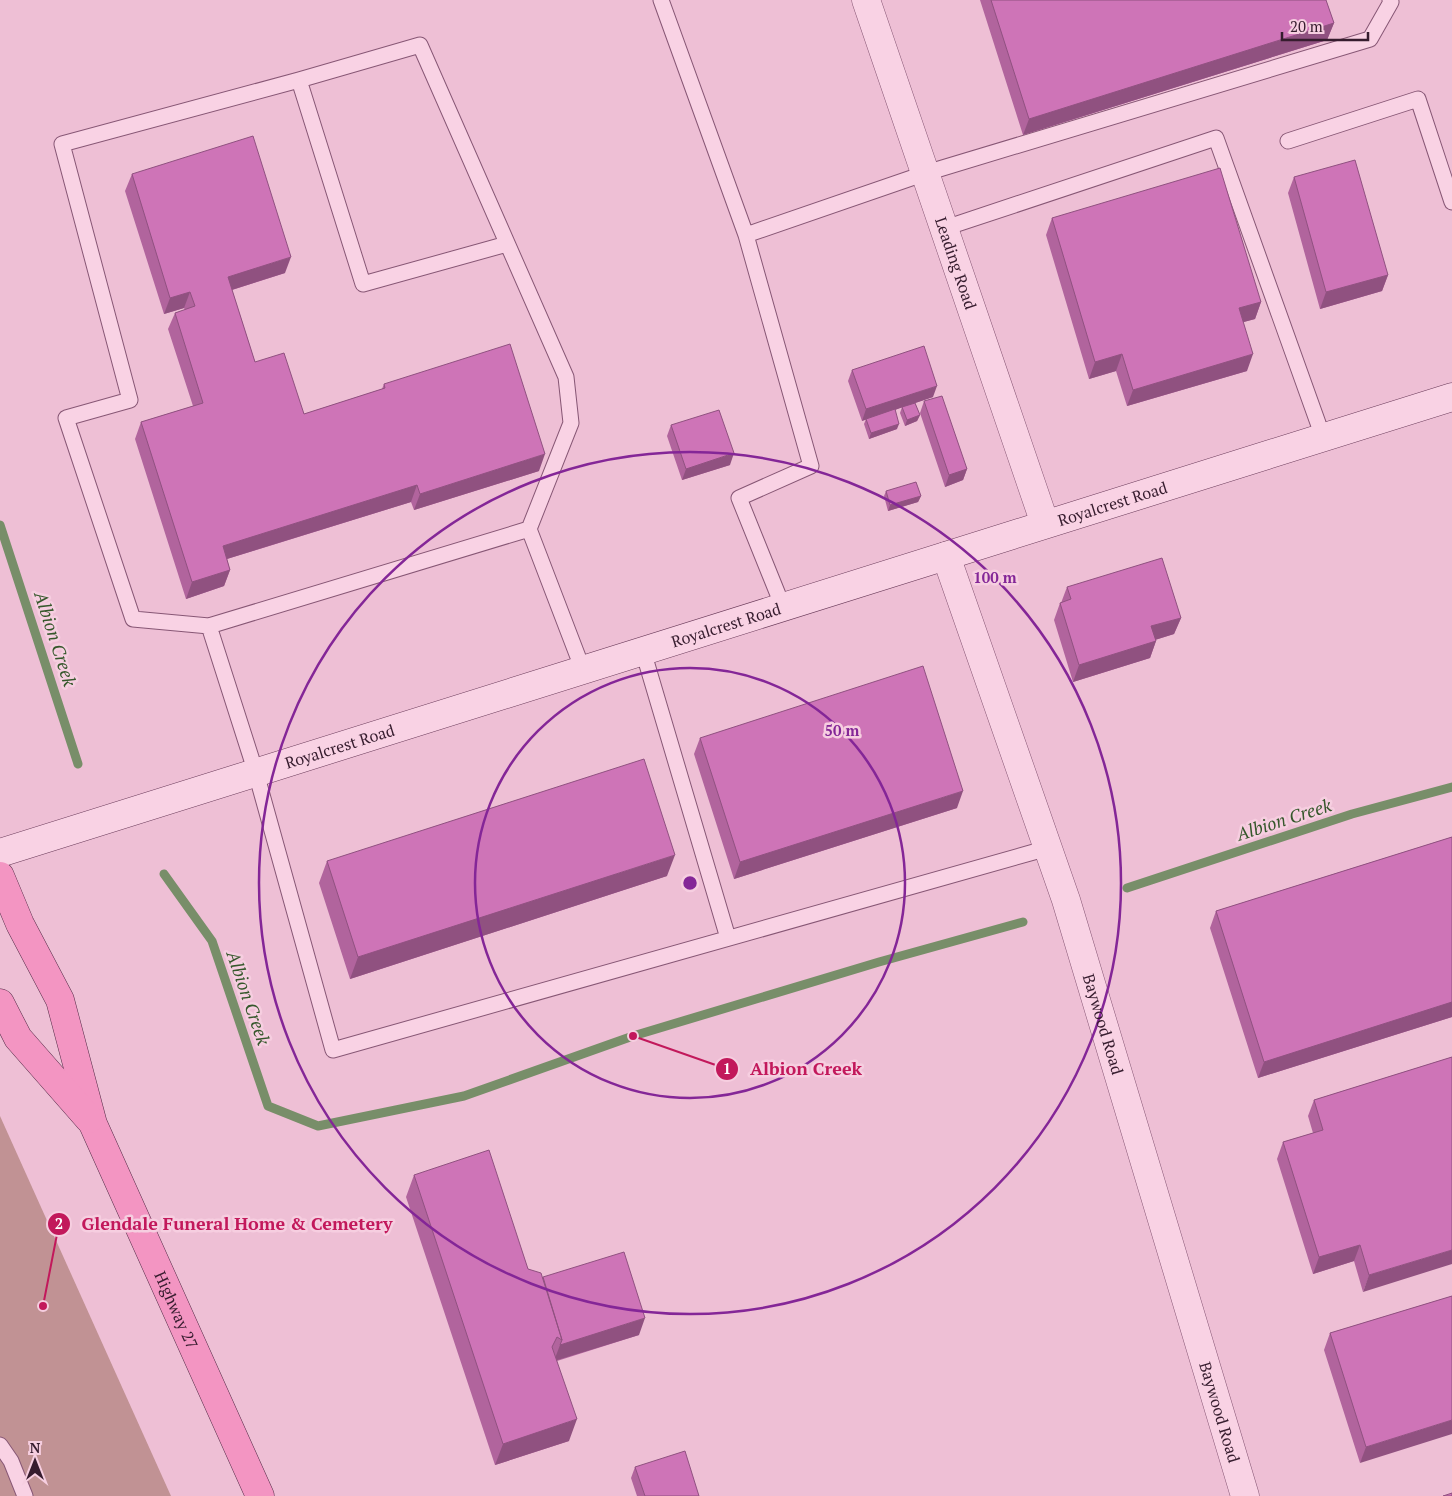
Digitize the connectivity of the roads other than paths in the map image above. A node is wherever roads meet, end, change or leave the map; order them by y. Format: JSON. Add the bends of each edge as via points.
{"nodes":[{"id":1,"x":661,"y":0,"type":"edge"},
{"id":2,"x":866,"y":0,"type":"edge"},
{"id":3,"x":1390,"y":0,"type":"edge"},
{"id":4,"x":299,"y":80,"type":"junction"},
{"id":5,"x":1288,"y":141,"type":"dead end"},
{"id":6,"x":926,"y":173,"type":"junction"},
{"id":7,"x":1452,"y":202,"type":"edge"},
{"id":8,"x":945,"y":228,"type":"junction"},
{"id":9,"x":746,"y":236,"type":"junction"},
{"id":10,"x":507,"y":244,"type":"junction"},
{"id":11,"x":1452,"y":397,"type":"edge"},
{"id":12,"x":1323,"y":437,"type":"junction"},
{"id":13,"x":1046,"y":524,"type":"junction"},
{"id":14,"x":528,"y":529,"type":"junction"},
{"id":15,"x":946,"y":556,"type":"junction"},
{"id":16,"x":783,"y":607,"type":"junction"},
{"id":17,"x":209,"y":626,"type":"junction"},
{"id":18,"x":643,"y":651,"type":"junction"},
{"id":19,"x":583,"y":670,"type":"junction"},
{"id":20,"x":256,"y":773,"type":"junction"},
{"id":21,"x":1048,"y":848,"type":"junction"},
{"id":22,"x":0,"y":853,"type":"edge"},
{"id":23,"x":0,"y":876,"type":"edge"},
{"id":24,"x":728,"y":938,"type":"junction"},
{"id":25,"x":0,"y":1003,"type":"edge"},
{"id":26,"x":93,"y":1124,"type":"junction"},
{"id":27,"x":0,"y":1444,"type":"edge"},
{"id":28,"x":25,"y":1496,"type":"edge"},
{"id":29,"x":260,"y":1496,"type":"edge"},
{"id":30,"x":1245,"y":1496,"type":"edge"}],
"edges":[{"from":1,"to":9,"type":"lane"},
{"from":2,"to":6,"type":"street","name":"Leading Road"},
{"from":3,"to":6,"type":"lane","via":[[1370,39]]},
{"from":4,"to":10,"type":"lane","via":[[420,46]]},
{"from":4,"to":10,"type":"lane","via":[[363,284]]},
{"from":4,"to":17,"type":"lane","via":[[62,144],[130,400],[66,418],[133,619]]},
{"from":5,"to":7,"type":"lane","via":[[1418,99]]},
{"from":6,"to":8,"type":"street","name":"Leading Road"},
{"from":6,"to":9,"type":"lane"},
{"from":8,"to":12,"type":"lane","via":[[1216,138]]},
{"from":8,"to":13,"type":"street","name":"Leading Road"},
{"from":9,"to":16,"type":"lane","via":[[811,466],[739,498]]},
{"from":10,"to":14,"type":"lane","via":[[566,377],[571,423]]},
{"from":11,"to":12,"type":"street","name":"Royalcrest Road"},
{"from":12,"to":13,"type":"street","name":"Royalcrest Road"},
{"from":13,"to":15,"type":"street","name":"Royalcrest Road"},
{"from":14,"to":17,"type":"lane"},
{"from":14,"to":19,"type":"lane"},
{"from":15,"to":16,"type":"street","name":"Royalcrest Road"},
{"from":15,"to":21,"type":"street","name":"Baywood Road"},
{"from":16,"to":18,"type":"street","name":"Royalcrest Road"},
{"from":17,"to":20,"type":"lane"},
{"from":18,"to":19,"type":"street","name":"Royalcrest Road"},
{"from":18,"to":24,"type":"lane"},
{"from":19,"to":20,"type":"street","name":"Royalcrest Road"},
{"from":20,"to":22,"type":"street","name":"Royalcrest Road"},
{"from":20,"to":24,"type":"lane","via":[[333,1050]]},
{"from":21,"to":24,"type":"lane"},
{"from":21,"to":30,"type":"street","name":"Baywood Road"},
{"from":23,"to":26,"type":"main road","name":"Highway 27","via":[[20,924],[60,1000]]},
{"from":25,"to":26,"type":"main road","name":"Highway 27","via":[[18,1038]]},
{"from":26,"to":29,"type":"main road","name":"Highway 27"},
{"from":27,"to":28,"type":"lane"}]}
